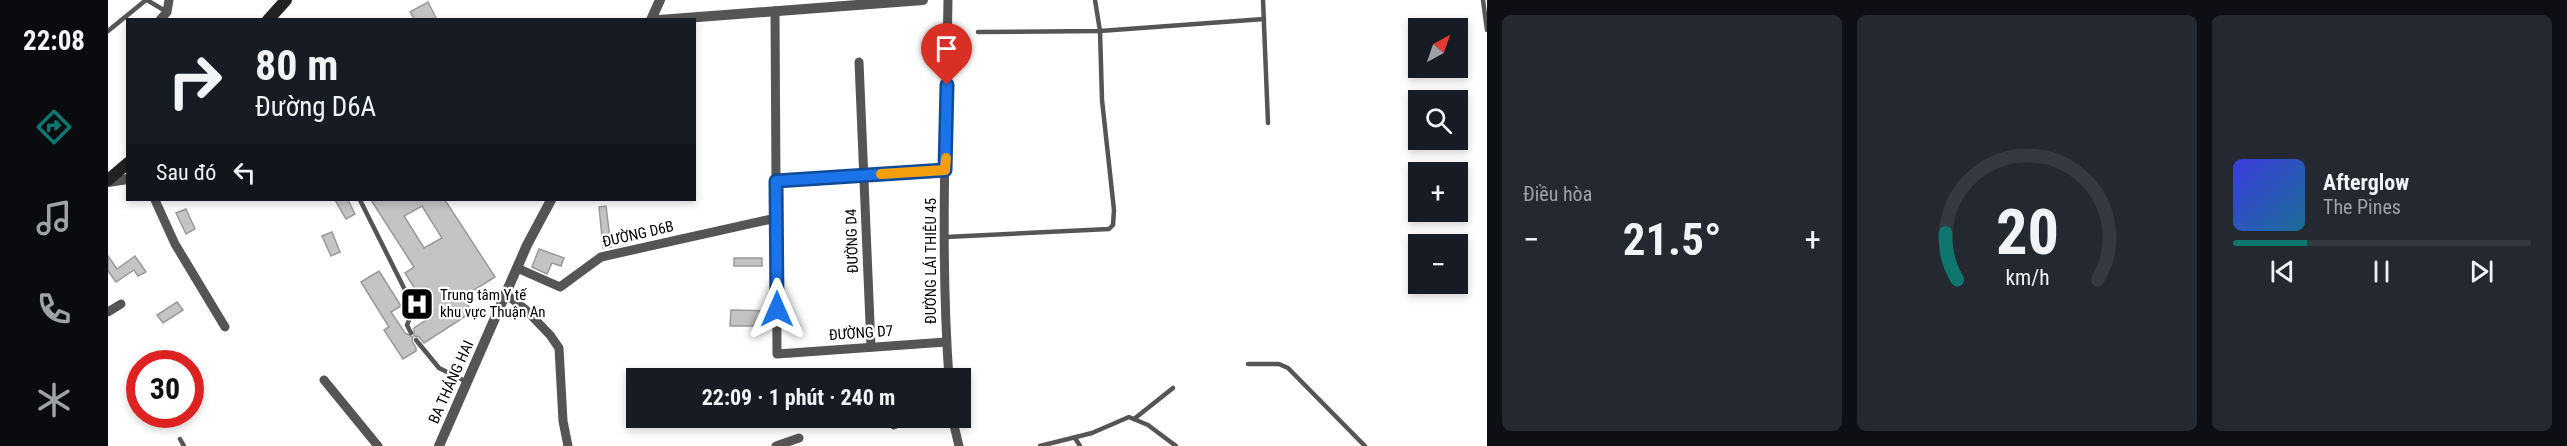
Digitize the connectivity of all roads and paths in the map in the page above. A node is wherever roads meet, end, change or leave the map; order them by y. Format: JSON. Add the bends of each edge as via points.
{"nodes":[{"id":1,"x":146,"y":0,"type":"edge"},
{"id":2,"x":170,"y":0,"type":"edge"},
{"id":3,"x":286,"y":0,"type":"edge"},
{"id":4,"x":660,"y":0,"type":"edge"},
{"id":5,"x":923,"y":0,"type":"edge"},
{"id":6,"x":948,"y":0,"type":"edge"},
{"id":7,"x":1095,"y":0,"type":"edge"},
{"id":8,"x":1263,"y":0,"type":"edge"},
{"id":9,"x":1483,"y":0,"type":"edge"},
{"id":10,"x":781,"y":6,"type":"edge"},
{"id":11,"x":163,"y":16,"type":"edge"},
{"id":12,"x":270,"y":18,"type":"edge"},
{"id":13,"x":652,"y":18,"type":"edge"},
{"id":14,"x":676,"y":18,"type":"edge"},
{"id":15,"x":1264,"y":19,"type":"junction"},
{"id":16,"x":1487,"y":30,"type":"edge"},
{"id":17,"x":108,"y":31,"type":"edge"},
{"id":18,"x":1100,"y":31,"type":"junction"},
{"id":19,"x":978,"y":32,"type":"dead end"},
{"id":20,"x":859,"y":62,"type":"dead end"},
{"id":21,"x":1268,"y":123,"type":"dead end"},
{"id":22,"x":126,"y":166,"type":"edge"},
{"id":23,"x":945,"y":170,"type":"junction"},
{"id":24,"x":864,"y":175,"type":"junction"},
{"id":25,"x":126,"y":178,"type":"edge"},
{"id":26,"x":108,"y":181,"type":"edge"},
{"id":27,"x":776,"y":181,"type":"junction"},
{"id":28,"x":155,"y":201,"type":"edge"},
{"id":29,"x":360,"y":201,"type":"edge"},
{"id":30,"x":550,"y":201,"type":"edge"},
{"id":31,"x":776,"y":218,"type":"junction"},
{"id":32,"x":946,"y":237,"type":"junction"},
{"id":33,"x":517,"y":268,"type":"junction"},
{"id":34,"x":506,"y":294,"type":"junction"},
{"id":35,"x":121,"y":303,"type":"dead end"},
{"id":36,"x":108,"y":312,"type":"edge"},
{"id":37,"x":225,"y":327,"type":"dead end"},
{"id":38,"x":411,"y":333,"type":"dead end"},
{"id":39,"x":416,"y":339,"type":"dead end"},
{"id":40,"x":946,"y":342,"type":"junction"},
{"id":41,"x":871,"y":347,"type":"junction"},
{"id":42,"x":1248,"y":364,"type":"dead end"},
{"id":43,"x":948,"y":368,"type":"edge"},
{"id":44,"x":324,"y":380,"type":"dead end"},
{"id":45,"x":467,"y":382,"type":"junction"},
{"id":46,"x":1173,"y":388,"type":"dead end"},
{"id":47,"x":1134,"y":420,"type":"junction"},
{"id":48,"x":955,"y":428,"type":"edge"},
{"id":49,"x":799,"y":438,"type":"dead end"},
{"id":50,"x":1075,"y":438,"type":"junction"},
{"id":51,"x":180,"y":439,"type":"dead end"},
{"id":52,"x":184,"y":446,"type":"edge"},
{"id":53,"x":378,"y":446,"type":"edge"},
{"id":54,"x":439,"y":446,"type":"edge"},
{"id":55,"x":568,"y":446,"type":"edge"},
{"id":56,"x":776,"y":446,"type":"edge"},
{"id":57,"x":959,"y":446,"type":"edge"},
{"id":58,"x":1040,"y":446,"type":"edge"},
{"id":59,"x":1080,"y":446,"type":"edge"},
{"id":60,"x":1176,"y":446,"type":"edge"},
{"id":61,"x":1365,"y":446,"type":"edge"}],
"edges":[{"from":1,"to":11,"type":"lane"},
{"from":1,"to":17,"type":"lane"},
{"from":2,"to":11,"type":"street"},
{"from":3,"to":12,"type":"main road"},
{"from":4,"to":13,"type":"street"},
{"from":5,"to":10,"type":"street"},
{"from":6,"to":23,"type":"street","name":"ĐƯỜNG LÁI THIÊU 45"},
{"from":7,"to":18,"type":"lane"},
{"from":8,"to":15,"type":"lane"},
{"from":9,"to":16,"type":"lane"},
{"from":10,"to":14,"type":"street"},
{"from":10,"to":27,"type":"street"},
{"from":15,"to":18,"type":"lane"},
{"from":15,"to":21,"type":"lane"},
{"from":18,"to":19,"type":"lane"},
{"from":18,"to":32,"type":"lane","via":[[1113,225],[1108,229]]},
{"from":20,"to":24,"type":"street","name":"ĐƯỜNG D4"},
{"from":22,"to":26,"type":"main road"},
{"from":23,"to":24,"type":"street"},
{"from":23,"to":32,"type":"street","name":"ĐƯỜNG LÁI THIÊU 45"},
{"from":24,"to":27,"type":"street"},
{"from":24,"to":41,"type":"street","name":"ĐƯỜNG D4"},
{"from":25,"to":26,"type":"street"},
{"from":27,"to":31,"type":"street"},
{"from":28,"to":37,"type":"street","via":[[175,244]]},
{"from":29,"to":38,"type":"lane","via":[[414,308],[407,325]]},
{"from":30,"to":33,"type":"street","name":"BA THÁNG HAI"},
{"from":31,"to":33,"type":"street","name":"ĐƯỜNG D6B","via":[[601,257],[560,287]]},
{"from":31,"to":41,"type":"street","name":"ĐƯỜNG D7","via":[[777,354]]},
{"from":32,"to":40,"type":"street","name":"ĐƯỜNG LÁI THIÊU 45"},
{"from":33,"to":34,"type":"street","name":"BA THÁNG HAI"},
{"from":34,"to":45,"type":"street","name":"BA THÁNG HAI"},
{"from":34,"to":55,"type":"street","via":[[560,348]]},
{"from":35,"to":36,"type":"street"},
{"from":39,"to":45,"type":"lane","via":[[439,368]]},
{"from":40,"to":41,"type":"street","name":"ĐƯỜNG D7"},
{"from":40,"to":43,"type":"street","name":"ĐƯỜNG LÁI THIÊU 45"},
{"from":42,"to":61,"type":"lane","via":[[1279,364],[1288,368]]},
{"from":44,"to":53,"type":"street"},
{"from":45,"to":54,"type":"street","name":"BA THÁNG HAI"},
{"from":46,"to":47,"type":"lane"},
{"from":47,"to":50,"type":"lane","via":[[1128,417]]},
{"from":47,"to":60,"type":"lane","via":[[1148,425]]},
{"from":48,"to":57,"type":"street"},
{"from":49,"to":56,"type":"street"},
{"from":50,"to":58,"type":"lane"},
{"from":50,"to":59,"type":"lane"},
{"from":51,"to":52,"type":"lane"}]}
